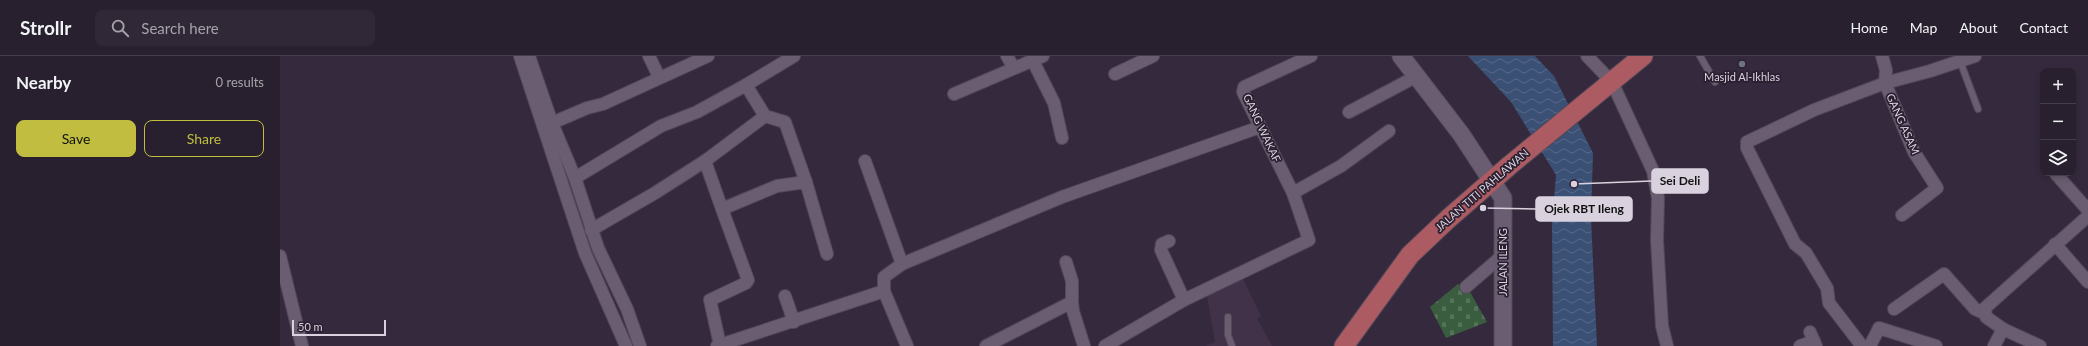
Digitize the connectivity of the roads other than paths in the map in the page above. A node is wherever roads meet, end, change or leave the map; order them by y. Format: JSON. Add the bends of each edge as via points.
{"nodes":[{"id":1,"x":649,"y":56,"type":"edge"},
{"id":2,"x":708,"y":56,"type":"edge"},
{"id":3,"x":794,"y":56,"type":"edge"},
{"id":4,"x":1007,"y":56,"type":"edge"},
{"id":5,"x":1153,"y":56,"type":"edge"},
{"id":6,"x":1311,"y":56,"type":"edge"},
{"id":7,"x":1401,"y":56,"type":"edge"},
{"id":8,"x":1587,"y":56,"type":"edge"},
{"id":9,"x":1643,"y":56,"type":"edge"},
{"id":10,"x":1700,"y":56,"type":"edge"},
{"id":11,"x":1882,"y":56,"type":"edge"},
{"id":12,"x":1975,"y":56,"type":"edge"},
{"id":13,"x":1038,"y":58,"type":"edge"},
{"id":14,"x":526,"y":61,"type":"edge"},
{"id":15,"x":1960,"y":61,"type":"junction"},
{"id":16,"x":1014,"y":68,"type":"junction"},
{"id":17,"x":1115,"y":74,"type":"dead end"},
{"id":18,"x":1417,"y":76,"type":"junction"},
{"id":19,"x":659,"y":77,"type":"junction"},
{"id":20,"x":1612,"y":82,"type":"junction"},
{"id":21,"x":1715,"y":82,"type":"dead end"},
{"id":22,"x":1885,"y":82,"type":"junction"},
{"id":23,"x":746,"y":85,"type":"junction"},
{"id":24,"x":954,"y":94,"type":"dead end"},
{"id":25,"x":1978,"y":109,"type":"dead end"},
{"id":26,"x":1349,"y":112,"type":"dead end"},
{"id":27,"x":765,"y":116,"type":"junction"},
{"id":28,"x":552,"y":123,"type":"junction"},
{"id":29,"x":1260,"y":127,"type":"junction"},
{"id":30,"x":1388,"y":131,"type":"dead end"},
{"id":31,"x":1062,"y":138,"type":"dead end"},
{"id":32,"x":705,"y":161,"type":"junction"},
{"id":33,"x":865,"y":161,"type":"dead end"},
{"id":34,"x":2058,"y":176,"type":"edge"},
{"id":35,"x":575,"y":178,"type":"junction"},
{"id":36,"x":806,"y":182,"type":"junction"},
{"id":37,"x":1492,"y":182,"type":"junction"},
{"id":38,"x":1292,"y":193,"type":"junction"},
{"id":39,"x":722,"y":209,"type":"junction"},
{"id":40,"x":2088,"y":210,"type":"edge"},
{"id":41,"x":1902,"y":215,"type":"dead end"},
{"id":42,"x":2088,"y":216,"type":"edge"},
{"id":43,"x":591,"y":230,"type":"junction"},
{"id":44,"x":1169,"y":241,"type":"dead end"},
{"id":45,"x":2055,"y":244,"type":"junction"},
{"id":46,"x":598,"y":248,"type":"junction"},
{"id":47,"x":585,"y":253,"type":"junction"},
{"id":48,"x":827,"y":254,"type":"dead end"},
{"id":49,"x":280,"y":256,"type":"edge"},
{"id":50,"x":1502,"y":256,"type":"junction"},
{"id":51,"x":1066,"y":262,"type":"dead end"},
{"id":52,"x":902,"y":264,"type":"junction"},
{"id":53,"x":2088,"y":282,"type":"edge"},
{"id":54,"x":1466,"y":287,"type":"dead end"},
{"id":55,"x":884,"y":291,"type":"junction"},
{"id":56,"x":785,"y":296,"type":"dead end"},
{"id":57,"x":1184,"y":300,"type":"junction"},
{"id":58,"x":1072,"y":302,"type":"junction"},
{"id":59,"x":1894,"y":309,"type":"dead end"},
{"id":60,"x":1984,"y":314,"type":"junction"},
{"id":61,"x":1228,"y":317,"type":"dead end"},
{"id":62,"x":794,"y":322,"type":"junction"},
{"id":63,"x":2003,"y":329,"type":"junction"},
{"id":64,"x":1813,"y":340,"type":"edge"},
{"id":65,"x":718,"y":345,"type":"edge"},
{"id":66,"x":1108,"y":345,"type":"edge"},
{"id":67,"x":302,"y":346,"type":"edge"},
{"id":68,"x":626,"y":346,"type":"edge"},
{"id":69,"x":640,"y":346,"type":"edge"},
{"id":70,"x":907,"y":346,"type":"edge"},
{"id":71,"x":986,"y":346,"type":"edge"},
{"id":72,"x":1084,"y":346,"type":"edge"},
{"id":73,"x":1232,"y":346,"type":"edge"},
{"id":74,"x":1344,"y":346,"type":"edge"},
{"id":75,"x":1503,"y":346,"type":"edge"},
{"id":76,"x":1667,"y":346,"type":"edge"},
{"id":77,"x":1800,"y":346,"type":"edge"},
{"id":78,"x":1862,"y":346,"type":"edge"},
{"id":79,"x":1870,"y":346,"type":"edge"},
{"id":80,"x":1936,"y":346,"type":"edge"},
{"id":81,"x":1994,"y":346,"type":"edge"},
{"id":82,"x":2040,"y":346,"type":"edge"}],
"edges":[{"from":1,"to":19,"type":"street"},
{"from":2,"to":19,"type":"street"},
{"from":3,"to":23,"type":"street"},
{"from":4,"to":16,"type":"street"},
{"from":5,"to":17,"type":"street"},
{"from":6,"to":29,"type":"street","name":"GANG WAKAF","via":[[1244,87],[1243,92]]},
{"from":7,"to":18,"type":"street","name":"JALAN ILENG"},
{"from":8,"to":20,"type":"street"},
{"from":9,"to":20,"type":"main road","name":"JALAN TITI PAHLAWAN"},
{"from":10,"to":21,"type":"lane"},
{"from":11,"to":22,"type":"street","name":"GANG ASAM","via":[[1886,70]]},
{"from":12,"to":15,"type":"street"},
{"from":13,"to":16,"type":"street"},
{"from":13,"to":31,"type":"street","via":[[1054,103]]},
{"from":14,"to":28,"type":"street"},
{"from":14,"to":47,"type":"street"},
{"from":15,"to":22,"type":"street"},
{"from":15,"to":25,"type":"lane"},
{"from":16,"to":24,"type":"street"},
{"from":18,"to":26,"type":"street"},
{"from":18,"to":37,"type":"street","name":"JALAN ILENG","via":[[1461,134]]},
{"from":19,"to":28,"type":"street","via":[[603,104]]},
{"from":20,"to":37,"type":"main road","name":"JALAN TITI PAHLAWAN"},
{"from":20,"to":76,"type":"street","via":[[1653,171],[1657,191],[1662,326]]},
{"from":22,"to":41,"type":"street","name":"GANG ASAM","via":[[1914,152],[1937,188]]},
{"from":22,"to":78,"type":"street","via":[[1814,110],[1747,142],[1747,148],[1795,244],[1806,253],[1827,288],[1829,303]]},
{"from":23,"to":27,"type":"street"},
{"from":23,"to":35,"type":"street","via":[[697,112],[661,126]]},
{"from":27,"to":32,"type":"street"},
{"from":27,"to":36,"type":"street","via":[[785,122]]},
{"from":28,"to":35,"type":"street"},
{"from":29,"to":38,"type":"street","name":"GANG WAKAF"},
{"from":29,"to":52,"type":"street","via":[[1038,206]]},
{"from":30,"to":38,"type":"street","via":[[1341,166]]},
{"from":32,"to":39,"type":"street"},
{"from":32,"to":43,"type":"street"},
{"from":33,"to":52,"type":"street"},
{"from":34,"to":40,"type":"street"},
{"from":35,"to":43,"type":"street"},
{"from":36,"to":39,"type":"street","via":[[777,186]]},
{"from":36,"to":48,"type":"street"},
{"from":37,"to":50,"type":"street","name":"JALAN ILENG","via":[[1503,198]]},
{"from":37,"to":74,"type":"main road","name":"JALAN TITI PAHLAWAN","via":[[1410,255]]},
{"from":38,"to":57,"type":"street","name":"GANG WAKAF","via":[[1309,238],[1306,243]]},
{"from":39,"to":65,"type":"street","via":[[748,280],[710,300]]},
{"from":42,"to":45,"type":"street"},
{"from":43,"to":46,"type":"street"},
{"from":44,"to":57,"type":"street","via":[[1162,244],[1161,250]]},
{"from":45,"to":53,"type":"street"},
{"from":45,"to":60,"type":"street","via":[[1985,308]]},
{"from":46,"to":47,"type":"street"},
{"from":46,"to":69,"type":"street","via":[[627,309]]},
{"from":47,"to":68,"type":"street"},
{"from":49,"to":67,"type":"street"},
{"from":50,"to":54,"type":"street"},
{"from":50,"to":75,"type":"street","name":"JALAN ILENG"},
{"from":51,"to":58,"type":"street","via":[[1072,281]]},
{"from":52,"to":55,"type":"street","via":[[884,277]]},
{"from":55,"to":62,"type":"street"},
{"from":55,"to":70,"type":"street"},
{"from":56,"to":62,"type":"street"},
{"from":57,"to":66,"type":"street"},
{"from":58,"to":71,"type":"street"},
{"from":58,"to":72,"type":"street"},
{"from":59,"to":60,"type":"street","via":[[1944,274],[1975,309]]},
{"from":60,"to":63,"type":"street"},
{"from":61,"to":73,"type":"lane","via":[[1228,335]]},
{"from":62,"to":65,"type":"street"},
{"from":63,"to":81,"type":"street"},
{"from":63,"to":82,"type":"street"},
{"from":64,"to":77,"type":"street"},
{"from":79,"to":80,"type":"street","via":[[1879,328]]}]}
